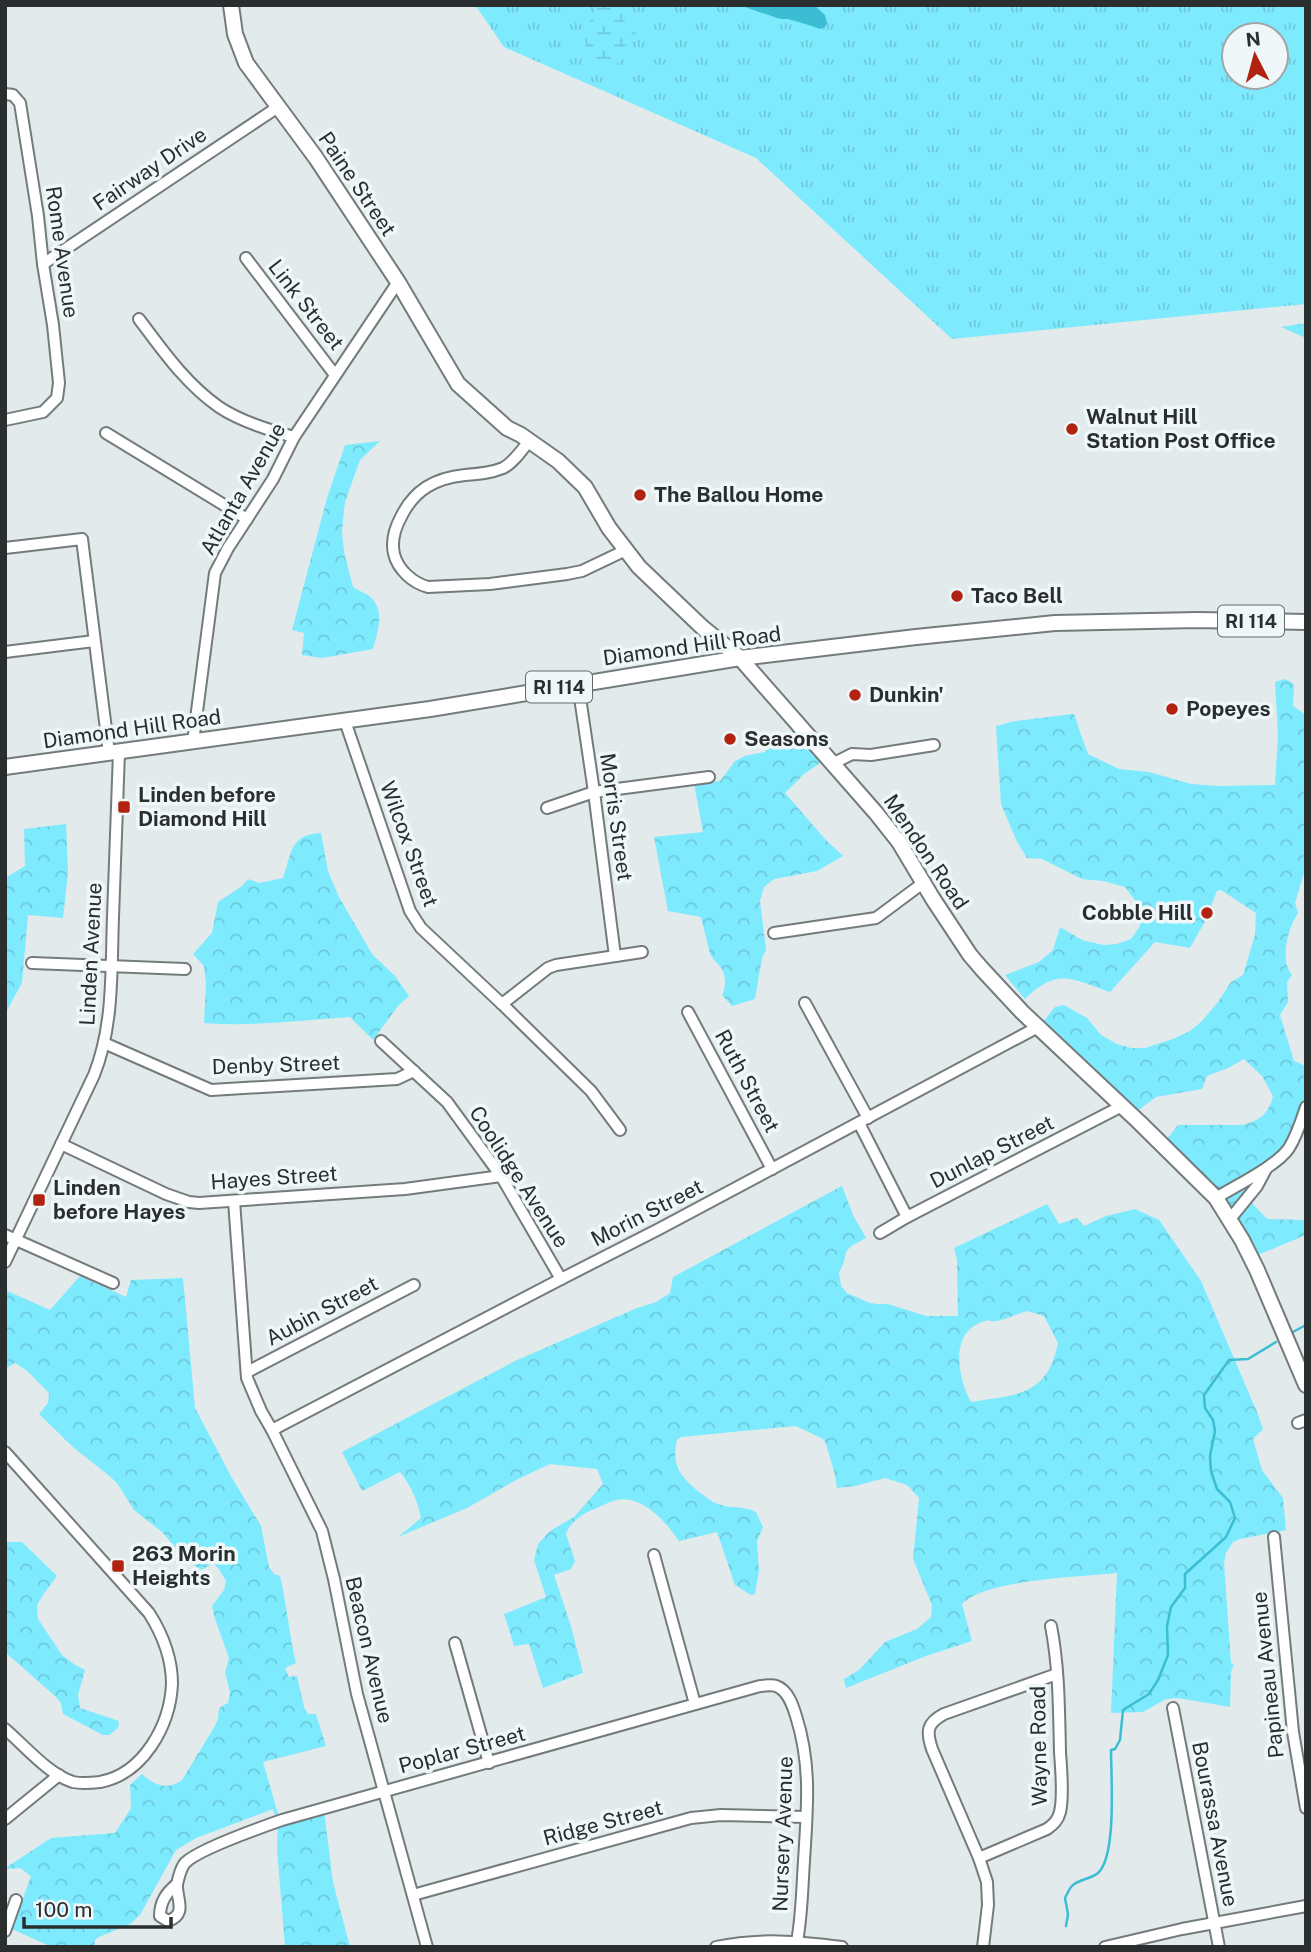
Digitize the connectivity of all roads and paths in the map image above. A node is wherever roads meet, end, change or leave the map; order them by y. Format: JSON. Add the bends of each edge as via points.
{"nodes":[{"id":1,"x":231,"y":5,"type":"edge"},
{"id":2,"x":9,"y":94,"type":"edge"},
{"id":3,"x":278,"y":107,"type":"junction"},
{"id":4,"x":246,"y":258,"type":"dead end"},
{"id":5,"x":43,"y":264,"type":"junction"},
{"id":6,"x":398,"y":282,"type":"junction"},
{"id":7,"x":139,"y":319,"type":"dead end"},
{"id":8,"x":335,"y":375,"type":"junction"},
{"id":9,"x":458,"y":384,"type":"joint"},
{"id":10,"x":5,"y":420,"type":"edge"},
{"id":11,"x":106,"y":433,"type":"dead end"},
{"id":12,"x":294,"y":437,"type":"junction"},
{"id":13,"x":530,"y":441,"type":"junction"},
{"id":14,"x":247,"y":519,"type":"junction"},
{"id":15,"x":5,"y":548,"type":"edge"},
{"id":16,"x":626,"y":550,"type":"junction"},
{"id":17,"x":1306,"y":622,"type":"edge"},
{"id":18,"x":94,"y":640,"type":"junction"},
{"id":19,"x":5,"y":652,"type":"edge"},
{"id":20,"x":740,"y":658,"type":"junction"},
{"id":21,"x":578,"y":684,"type":"junction"},
{"id":22,"x":345,"y":721,"type":"junction"},
{"id":23,"x":192,"y":742,"type":"junction"},
{"id":24,"x":934,"y":745,"type":"dead end"},
{"id":25,"x":114,"y":753,"type":"junction"},
{"id":26,"x":834,"y":763,"type":"junction"},
{"id":27,"x":5,"y":767,"type":"edge"},
{"id":28,"x":709,"y":777,"type":"dead end"},
{"id":29,"x":594,"y":792,"type":"junction"},
{"id":30,"x":547,"y":808,"type":"dead end"},
{"id":31,"x":923,"y":883,"type":"junction"},
{"id":32,"x":774,"y":933,"type":"dead end"},
{"id":33,"x":642,"y":952,"type":"dead end"},
{"id":34,"x":615,"y":956,"type":"junction"},
{"id":35,"x":32,"y":963,"type":"dead end"},
{"id":36,"x":112,"y":966,"type":"junction"},
{"id":37,"x":185,"y":969,"type":"dead end"},
{"id":38,"x":805,"y":1003,"type":"dead end"},
{"id":39,"x":502,"y":1004,"type":"junction"},
{"id":40,"x":688,"y":1012,"type":"dead end"},
{"id":41,"x":1038,"y":1027,"type":"junction"},
{"id":42,"x":381,"y":1041,"type":"dead end"},
{"id":43,"x":104,"y":1043,"type":"junction"},
{"id":44,"x":414,"y":1071,"type":"junction"},
{"id":45,"x":1122,"y":1106,"type":"junction"},
{"id":46,"x":1306,"y":1107,"type":"edge"},
{"id":47,"x":864,"y":1120,"type":"junction"},
{"id":48,"x":620,"y":1130,"type":"dead end"},
{"id":49,"x":61,"y":1144,"type":"junction"},
{"id":50,"x":772,"y":1169,"type":"junction"},
{"id":51,"x":1266,"y":1169,"type":"junction"},
{"id":52,"x":501,"y":1176,"type":"junction"},
{"id":53,"x":1216,"y":1198,"type":"junction"},
{"id":54,"x":234,"y":1201,"type":"junction"},
{"id":55,"x":908,"y":1217,"type":"junction"},
{"id":56,"x":1230,"y":1219,"type":"junction"},
{"id":57,"x":880,"y":1233,"type":"dead end"},
{"id":58,"x":11,"y":1237,"type":"edge"},
{"id":59,"x":5,"y":1262,"type":"edge"},
{"id":60,"x":561,"y":1279,"type":"junction"},
{"id":61,"x":113,"y":1283,"type":"dead end"},
{"id":62,"x":414,"y":1285,"type":"dead end"},
{"id":63,"x":247,"y":1372,"type":"junction"},
{"id":64,"x":1306,"y":1385,"type":"edge"},
{"id":65,"x":272,"y":1430,"type":"junction"},
{"id":66,"x":5,"y":1452,"type":"edge"},
{"id":67,"x":1274,"y":1537,"type":"dead end"},
{"id":68,"x":654,"y":1555,"type":"dead end"},
{"id":69,"x":1051,"y":1626,"type":"dead end"},
{"id":70,"x":455,"y":1643,"type":"dead end"},
{"id":71,"x":1057,"y":1674,"type":"junction"},
{"id":72,"x":778,"y":1687,"type":"joint"},
{"id":73,"x":695,"y":1704,"type":"junction"},
{"id":74,"x":1173,"y":1708,"type":"dead end"},
{"id":75,"x":5,"y":1729,"type":"edge"},
{"id":76,"x":489,"y":1763,"type":"junction"},
{"id":77,"x":59,"y":1775,"type":"junction"},
{"id":78,"x":384,"y":1791,"type":"junction"},
{"id":79,"x":1306,"y":1808,"type":"edge"},
{"id":80,"x":806,"y":1817,"type":"junction"},
{"id":81,"x":5,"y":1819,"type":"edge"},
{"id":82,"x":979,"y":1858,"type":"junction"},
{"id":83,"x":177,"y":1884,"type":"dead end"},
{"id":84,"x":413,"y":1895,"type":"junction"},
{"id":85,"x":16,"y":1900,"type":"dead end"},
{"id":86,"x":1306,"y":1906,"type":"edge"},
{"id":87,"x":1214,"y":1923,"type":"junction"},
{"id":88,"x":5,"y":1931,"type":"edge"},
{"id":89,"x":796,"y":1944,"type":"edge"},
{"id":90,"x":427,"y":1947,"type":"edge"},
{"id":91,"x":716,"y":1947,"type":"edge"},
{"id":92,"x":842,"y":1947,"type":"edge"},
{"id":93,"x":983,"y":1947,"type":"edge"},
{"id":94,"x":1105,"y":1947,"type":"edge"},
{"id":95,"x":1219,"y":1947,"type":"edge"}],
"edges":[{"from":1,"to":3,"type":"main road","name":"Paine Street","via":[[246,63]]},
{"from":2,"to":5,"type":"street","name":"Rome Avenue","via":[[20,103]]},
{"from":3,"to":5,"type":"street","name":"Fairway Drive"},
{"from":3,"to":6,"type":"main road","name":"Paine Street"},
{"from":4,"to":8,"type":"street","name":"Link Street"},
{"from":5,"to":10,"type":"street","name":"Rome Avenue","via":[[53,325],[57,398],[43,412]]},
{"from":6,"to":8,"type":"street","name":"Atlanta Avenue"},
{"from":6,"to":9,"type":"main road","name":"Paine Street"},
{"from":7,"to":12,"type":"street","via":[[169,360],[221,408]]},
{"from":8,"to":12,"type":"street","name":"Atlanta Avenue"},
{"from":9,"to":13,"type":"main road","name":"Mendon Road","via":[[507,428]]},
{"from":11,"to":14,"type":"street"},
{"from":12,"to":14,"type":"street","name":"Atlanta Avenue","via":[[274,479]]},
{"from":13,"to":16,"type":"main road","name":"Mendon Road","via":[[585,487]]},
{"from":13,"to":16,"type":"street","via":[[506,466],[425,486],[410,500],[395,528],[394,540],[394,553],[408,575],[428,587],[490,584],[582,571]]},
{"from":14,"to":23,"type":"street","name":"Atlanta Avenue","via":[[215,573]]},
{"from":15,"to":18,"type":"street","via":[[82,539]]},
{"from":16,"to":20,"type":"main road","name":"Mendon Road","via":[[703,628]]},
{"from":17,"to":20,"type":"main road","name":"Diamond Hill Road","number":"RI 114","via":[[1055,623]]},
{"from":18,"to":19,"type":"street"},
{"from":18,"to":25,"type":"street"},
{"from":20,"to":21,"type":"main road","name":"Diamond Hill Road","number":"RI 114"},
{"from":20,"to":26,"type":"main road","name":"Mendon Road"},
{"from":21,"to":22,"type":"main road","name":"Diamond Hill Road","number":"RI 114"},
{"from":21,"to":29,"type":"street","name":"Morris Street"},
{"from":22,"to":23,"type":"main road","name":"Diamond Hill Road","number":"RI 114"},
{"from":22,"to":39,"type":"street","name":"Wilcox Street","via":[[411,911],[421,928]]},
{"from":23,"to":25,"type":"main road","name":"Diamond Hill Road","number":"RI 114"},
{"from":24,"to":26,"type":"street","via":[[852,754]]},
{"from":25,"to":27,"type":"main road","name":"Diamond Hill Road","number":"RI 114"},
{"from":25,"to":36,"type":"street","name":"Linden Avenue"},
{"from":26,"to":31,"type":"main road","name":"Mendon Road","via":[[899,842]]},
{"from":28,"to":29,"type":"street"},
{"from":29,"to":30,"type":"street"},
{"from":29,"to":34,"type":"street","name":"Morris Street"},
{"from":31,"to":32,"type":"street","via":[[876,918]]},
{"from":31,"to":41,"type":"main road","name":"Mendon Road","via":[[970,955]]},
{"from":33,"to":34,"type":"street"},
{"from":34,"to":39,"type":"street","via":[[548,968]]},
{"from":35,"to":36,"type":"street"},
{"from":36,"to":37,"type":"street"},
{"from":36,"to":43,"type":"street","name":"Linden Avenue"},
{"from":38,"to":47,"type":"street"},
{"from":39,"to":48,"type":"street","name":"Wilcox Street","via":[[591,1091]]},
{"from":40,"to":50,"type":"street","name":"Ruth Street"},
{"from":41,"to":45,"type":"main road","name":"Mendon Road"},
{"from":41,"to":47,"type":"street","name":"Morin Street"},
{"from":42,"to":44,"type":"street","name":"Coolidge Avenue"},
{"from":43,"to":44,"type":"street","name":"Denby Street","via":[[211,1090],[397,1079]]},
{"from":43,"to":49,"type":"street","name":"Linden Avenue"},
{"from":44,"to":52,"type":"street","name":"Coolidge Avenue","via":[[447,1102]]},
{"from":45,"to":53,"type":"main road","name":"Mendon Road"},
{"from":45,"to":55,"type":"street","name":"Dunlap Street"},
{"from":46,"to":51,"type":"street","via":[[1289,1149]]},
{"from":47,"to":50,"type":"street","name":"Morin Street"},
{"from":47,"to":55,"type":"street"},
{"from":49,"to":54,"type":"street","name":"Hayes Street","via":[[189,1202]]},
{"from":49,"to":58,"type":"street","name":"Linden Avenue"},
{"from":50,"to":60,"type":"street","name":"Morin Street"},
{"from":51,"to":53,"type":"street"},
{"from":51,"to":56,"type":"street"},
{"from":52,"to":54,"type":"street","name":"Hayes Street","via":[[405,1189]]},
{"from":52,"to":60,"type":"street","name":"Coolidge Avenue"},
{"from":53,"to":56,"type":"main road","name":"Mendon Road"},
{"from":54,"to":63,"type":"street","name":"Beacon Avenue"},
{"from":55,"to":57,"type":"street","name":"Dunlap Street"},
{"from":56,"to":64,"type":"main road","name":"Mendon Road"},
{"from":58,"to":59,"type":"street","name":"Linden Avenue"},
{"from":58,"to":61,"type":"street"},
{"from":60,"to":65,"type":"street","name":"Morin Street"},
{"from":62,"to":63,"type":"street","name":"Aubin Street"},
{"from":63,"to":65,"type":"street","name":"Beacon Avenue"},
{"from":65,"to":78,"type":"street","name":"Beacon Avenue","via":[[322,1531],[357,1694]]},
{"from":66,"to":77,"type":"street","via":[[149,1613],[170,1665],[172,1687],[166,1717],[157,1737],[131,1769],[90,1783],[72,1782]]},
{"from":67,"to":79,"type":"street","name":"Papineau Avenue","via":[[1293,1732]]},
{"from":68,"to":73,"type":"street"},
{"from":69,"to":71,"type":"street","name":"Wayne Road"},
{"from":70,"to":76,"type":"street"},
{"from":71,"to":82,"type":"street","name":"Wayne Road","via":[[1059,1814],[1047,1829]]},
{"from":71,"to":82,"type":"street","via":[[944,1714],[930,1725],[932,1749]]},
{"from":72,"to":73,"type":"street","name":"Poplar Street","via":[[760,1686]]},
{"from":72,"to":80,"type":"street","name":"Nursery Avenue","via":[[789,1699],[804,1740]]},
{"from":73,"to":76,"type":"street","name":"Poplar Street"},
{"from":74,"to":87,"type":"street","name":"Bourassa Avenue"},
{"from":75,"to":77,"type":"street"},
{"from":76,"to":78,"type":"street","name":"Poplar Street"},
{"from":77,"to":81,"type":"street"},
{"from":78,"to":83,"type":"street","name":"Poplar Street","via":[[265,1825],[202,1853],[183,1865]]},
{"from":78,"to":84,"type":"street","name":"Beacon Avenue"},
{"from":80,"to":84,"type":"street","name":"Ridge Street","via":[[691,1818]]},
{"from":80,"to":89,"type":"street","name":"Nursery Avenue"},
{"from":82,"to":93,"type":"street","via":[[988,1898]]},
{"from":84,"to":90,"type":"street","name":"Beacon Avenue"},
{"from":85,"to":88,"type":"street"},
{"from":86,"to":87,"type":"street"},
{"from":87,"to":94,"type":"street"},
{"from":87,"to":95,"type":"street","name":"Bourassa Avenue"},
{"from":89,"to":91,"type":"street","via":[[757,1940]]},
{"from":89,"to":92,"type":"street"}]}
